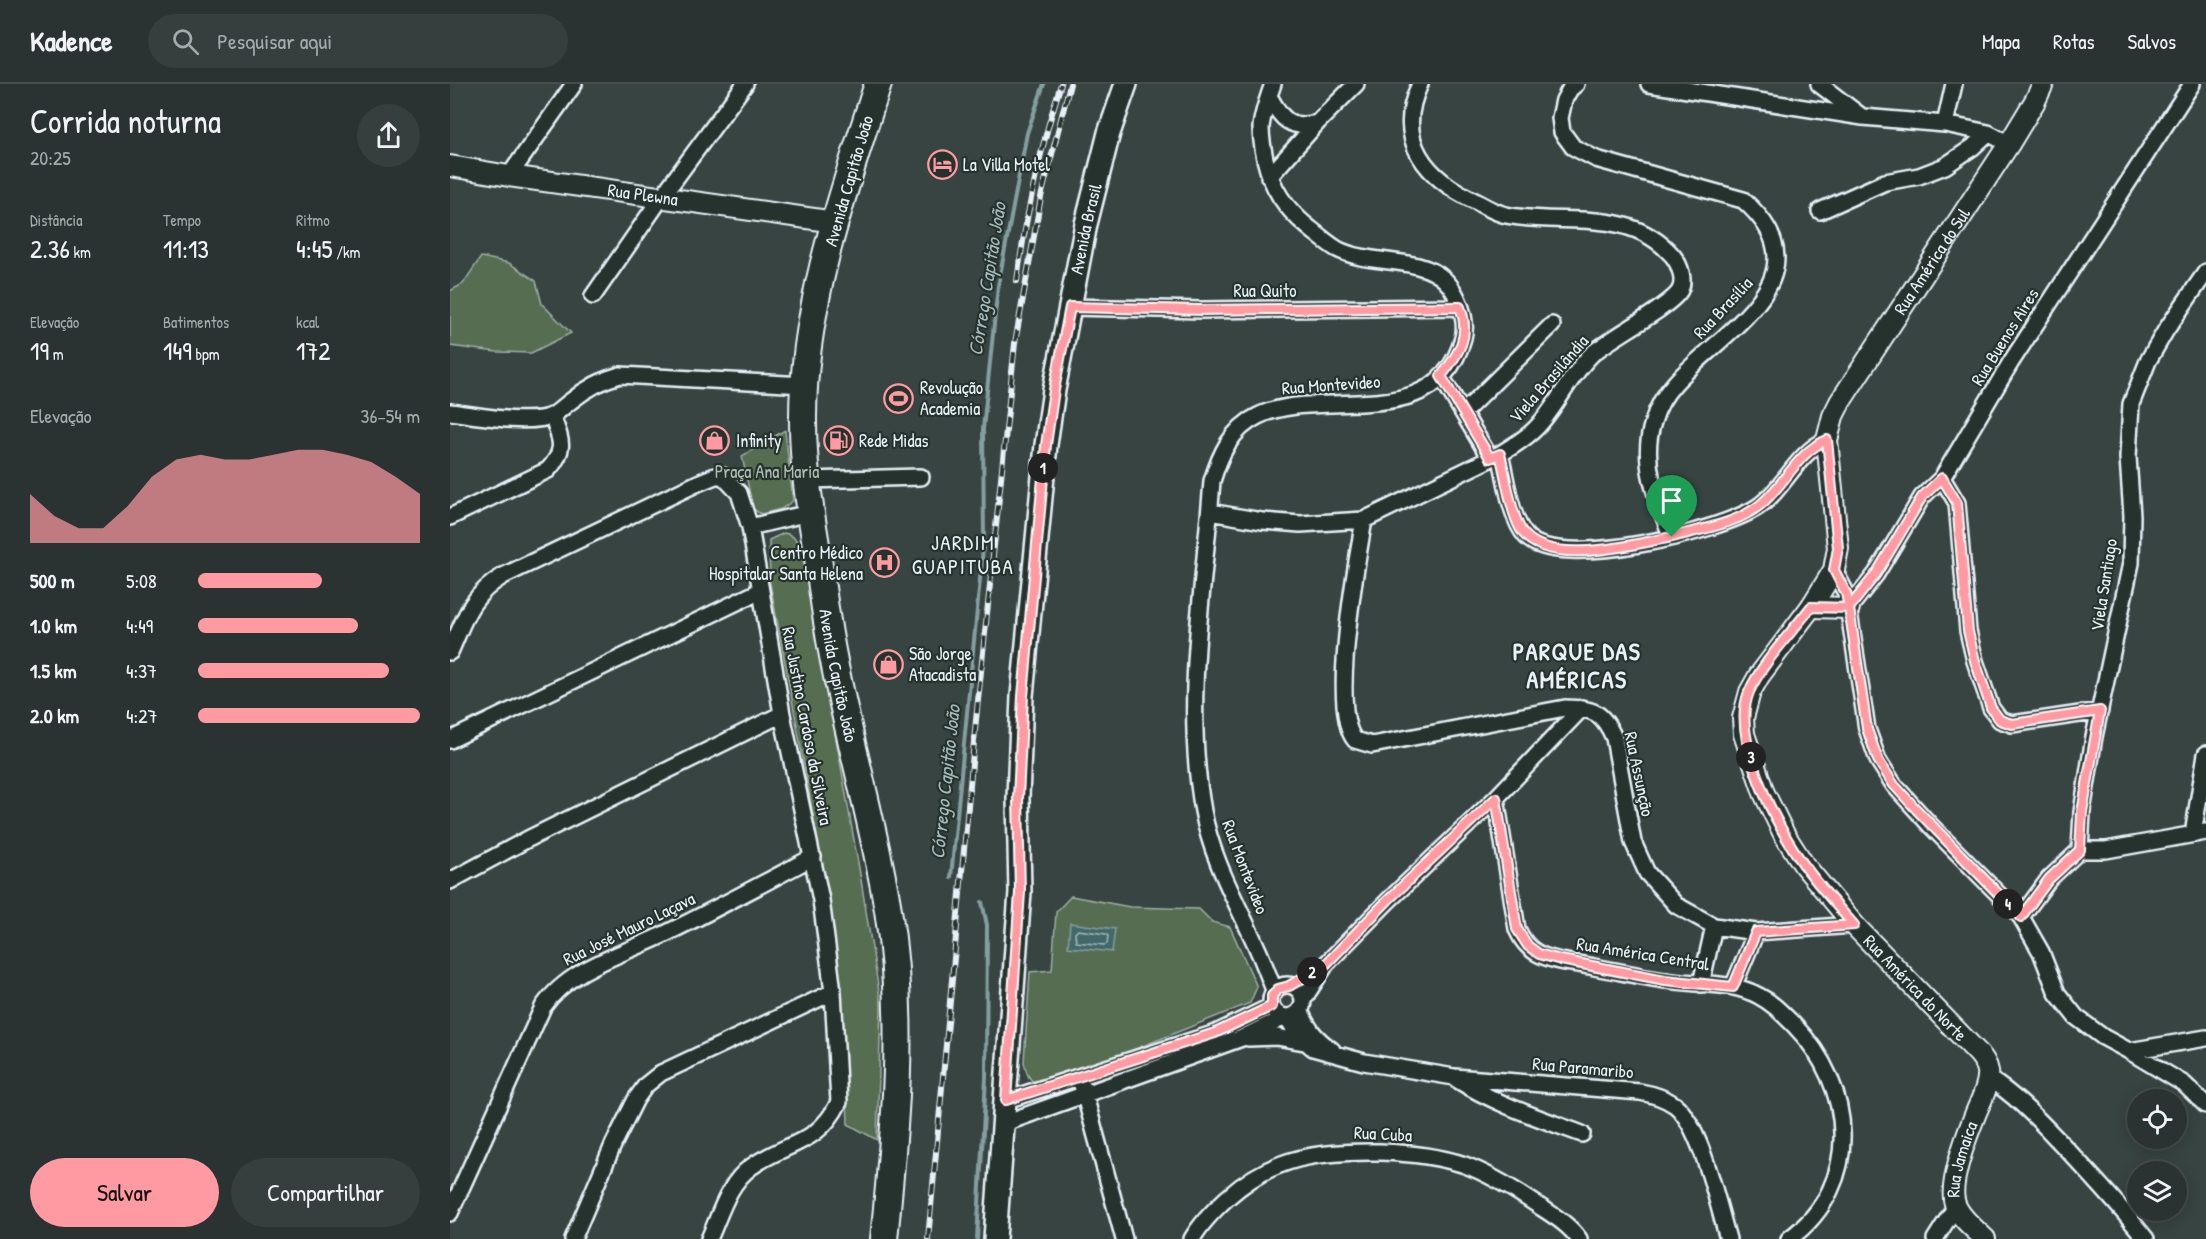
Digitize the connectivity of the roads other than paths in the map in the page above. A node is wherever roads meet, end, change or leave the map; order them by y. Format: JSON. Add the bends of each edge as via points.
{"nodes":[{"id":1,"x":574,"y":84,"type":"edge"},
{"id":2,"x":745,"y":84,"type":"edge"},
{"id":3,"x":878,"y":84,"type":"edge"},
{"id":4,"x":1126,"y":84,"type":"edge"},
{"id":5,"x":1356,"y":84,"type":"edge"},
{"id":6,"x":1420,"y":84,"type":"edge"},
{"id":7,"x":1576,"y":84,"type":"edge"},
{"id":8,"x":1649,"y":84,"type":"edge"},
{"id":9,"x":1819,"y":84,"type":"edge"},
{"id":10,"x":1954,"y":84,"type":"edge"},
{"id":11,"x":2043,"y":84,"type":"edge"},
{"id":12,"x":2192,"y":84,"type":"edge"},
{"id":13,"x":1271,"y":90,"type":"edge"},
{"id":14,"x":1863,"y":117,"type":"junction"},
{"id":15,"x":1317,"y":123,"type":"junction"},
{"id":16,"x":1946,"y":124,"type":"junction"},
{"id":17,"x":1988,"y":133,"type":"junction"},
{"id":18,"x":2009,"y":144,"type":"junction"},
{"id":19,"x":450,"y":166,"type":"edge"},
{"id":20,"x":509,"y":176,"type":"junction"},
{"id":21,"x":1269,"y":177,"type":"junction"},
{"id":22,"x":661,"y":198,"type":"junction"},
{"id":23,"x":1820,"y":211,"type":"dead end"},
{"id":24,"x":835,"y":222,"type":"junction"},
{"id":25,"x":2206,"y":272,"type":"edge"},
{"id":26,"x":593,"y":296,"type":"dead end"},
{"id":27,"x":1070,"y":307,"type":"junction"},
{"id":28,"x":1460,"y":307,"type":"junction"},
{"id":29,"x":1552,"y":325,"type":"dead end"},
{"id":30,"x":1441,"y":376,"type":"junction"},
{"id":31,"x":804,"y":385,"type":"junction"},
{"id":32,"x":450,"y":412,"type":"edge"},
{"id":33,"x":1463,"y":413,"type":"junction"},
{"id":34,"x":552,"y":416,"type":"junction"},
{"id":35,"x":1827,"y":440,"type":"junction"},
{"id":36,"x":1495,"y":456,"type":"junction"},
{"id":37,"x":921,"y":477,"type":"dead end"},
{"id":38,"x":1942,"y":478,"type":"junction"},
{"id":39,"x":807,"y":480,"type":"junction"},
{"id":40,"x":1210,"y":512,"type":"junction"},
{"id":41,"x":809,"y":513,"type":"junction"},
{"id":42,"x":450,"y":517,"type":"edge"},
{"id":43,"x":1364,"y":520,"type":"junction"},
{"id":44,"x":750,"y":527,"type":"junction"},
{"id":45,"x":1672,"y":537,"type":"junction"},
{"id":46,"x":1834,"y":570,"type":"junction"},
{"id":47,"x":760,"y":591,"type":"junction"},
{"id":48,"x":1816,"y":599,"type":"junction"},
{"id":49,"x":1849,"y":608,"type":"junction"},
{"id":50,"x":450,"y":652,"type":"edge"},
{"id":51,"x":1582,"y":708,"type":"junction"},
{"id":52,"x":2100,"y":711,"type":"junction"},
{"id":53,"x":782,"y":714,"type":"junction"},
{"id":54,"x":450,"y":740,"type":"edge"},
{"id":55,"x":2206,"y":754,"type":"edge"},
{"id":56,"x":1496,"y":798,"type":"junction"},
{"id":57,"x":2199,"y":833,"type":"edge"},
{"id":58,"x":2080,"y":850,"type":"junction"},
{"id":59,"x":813,"y":857,"type":"junction"},
{"id":60,"x":450,"y":881,"type":"edge"},
{"id":61,"x":2021,"y":917,"type":"junction"},
{"id":62,"x":1854,"y":925,"type":"junction"},
{"id":63,"x":1714,"y":926,"type":"junction"},
{"id":64,"x":1756,"y":932,"type":"junction"},
{"id":65,"x":1326,"y":964,"type":"junction"},
{"id":66,"x":1701,"y":984,"type":"junction"},
{"id":67,"x":1733,"y":987,"type":"junction"},
{"id":68,"x":833,"y":992,"type":"junction"},
{"id":69,"x":1280,"y":992,"type":"junction"},
{"id":70,"x":1294,"y":1011,"type":"junction"},
{"id":71,"x":1242,"y":1038,"type":"junction"},
{"id":72,"x":2206,"y":1038,"type":"edge"},
{"id":73,"x":1304,"y":1042,"type":"junction"},
{"id":74,"x":2129,"y":1051,"type":"junction"},
{"id":75,"x":1342,"y":1056,"type":"junction"},
{"id":76,"x":1080,"y":1076,"type":"junction"},
{"id":77,"x":1454,"y":1077,"type":"junction"},
{"id":78,"x":1988,"y":1078,"type":"junction"},
{"id":79,"x":1085,"y":1095,"type":"junction"},
{"id":80,"x":1006,"y":1100,"type":"junction"},
{"id":81,"x":2206,"y":1105,"type":"edge"},
{"id":82,"x":1005,"y":1123,"type":"junction"},
{"id":83,"x":1582,"y":1134,"type":"dead end"},
{"id":84,"x":452,"y":1206,"type":"edge"},
{"id":85,"x":1956,"y":1206,"type":"junction"},
{"id":86,"x":573,"y":1239,"type":"edge"},
{"id":87,"x":709,"y":1239,"type":"edge"},
{"id":88,"x":884,"y":1239,"type":"edge"},
{"id":89,"x":995,"y":1239,"type":"edge"},
{"id":90,"x":1124,"y":1239,"type":"edge"},
{"id":91,"x":1192,"y":1239,"type":"edge"},
{"id":92,"x":1580,"y":1239,"type":"edge"},
{"id":93,"x":1728,"y":1239,"type":"edge"},
{"id":94,"x":1789,"y":1239,"type":"edge"},
{"id":95,"x":1935,"y":1239,"type":"edge"},
{"id":96,"x":1984,"y":1239,"type":"edge"},
{"id":97,"x":2146,"y":1239,"type":"edge"}],
"edges":[{"from":1,"to":20,"type":"street"},
{"from":2,"to":22,"type":"street"},
{"from":3,"to":24,"type":"highway","name":"Avenida Capitão João"},
{"from":4,"to":27,"type":"main road","name":"Avenida Brasil","via":[[1086,224]]},
{"from":5,"to":15,"type":"street"},
{"from":6,"to":36,"type":"street","name":"Viela Brasilândia","via":[[1413,102],[1412,138],[1421,161],[1434,176],[1467,198],[1504,215],[1626,225],[1664,247],[1682,274],[1676,297],[1592,355],[1536,429]]},
{"from":7,"to":45,"type":"street","name":"Rua Brasília","via":[[1564,100],[1560,118],[1562,132],[1573,147],[1596,159],[1743,200],[1771,233],[1776,252],[1777,269],[1755,306],[1675,383],[1657,411],[1649,440],[1648,468]]},
{"from":8,"to":14,"type":"street"},
{"from":9,"to":14,"type":"street"},
{"from":10,"to":16,"type":"street"},
{"from":11,"to":18,"type":"street","name":"Rua América do Sul"},
{"from":12,"to":38,"type":"street","name":"Rua Buenos Aires","via":[[2011,362]]},
{"from":13,"to":15,"type":"street","via":[[1276,109],[1287,121],[1301,127]]},
{"from":13,"to":21,"type":"street","name":"Rua Montevideo","via":[[1261,127]]},
{"from":14,"to":16,"type":"street"},
{"from":15,"to":21,"type":"street"},
{"from":16,"to":17,"type":"street"},
{"from":17,"to":18,"type":"street"},
{"from":17,"to":23,"type":"street","via":[[1945,166],[1885,182]]},
{"from":18,"to":35,"type":"street","name":"Rua América do Sul","via":[[1840,402]]},
{"from":19,"to":20,"type":"street","name":"Rua Plewna"},
{"from":20,"to":22,"type":"street","name":"Rua Plewna"},
{"from":21,"to":28,"type":"street","name":"Rua Montevideo","via":[[1291,213],[1337,249],[1368,259],[1432,270],[1445,280]]},
{"from":22,"to":24,"type":"street","name":"Rua Plewna"},
{"from":22,"to":26,"type":"street"},
{"from":24,"to":31,"type":"highway","name":"Avenida Capitão João","via":[[808,341]]},
{"from":25,"to":52,"type":"street","name":"Viela Santiago","via":[[2154,350],[2131,404],[2131,563]]},
{"from":27,"to":28,"type":"street","name":"Rua Quito"},
{"from":27,"to":80,"type":"main road","name":"Avenida Brasil","via":[[1046,445],[1023,696],[1018,798],[1020,892]]},
{"from":28,"to":30,"type":"street","name":"Rua Montevideo","via":[[1466,329],[1453,361]]},
{"from":29,"to":33,"type":"street"},
{"from":30,"to":33,"type":"street"},
{"from":30,"to":40,"type":"street","name":"Rua Montevideo","via":[[1401,398],[1370,404],[1274,409],[1255,417],[1239,429],[1220,456],[1212,481]]},
{"from":31,"to":34,"type":"street","via":[[620,375],[589,387]]},
{"from":31,"to":39,"type":"highway","name":"Avenida Capitão João","via":[[802,423]]},
{"from":32,"to":34,"type":"street","via":[[535,420]]},
{"from":33,"to":36,"type":"street"},
{"from":34,"to":42,"type":"street","via":[[562,448],[548,470]]},
{"from":35,"to":45,"type":"street","via":[[1806,454],[1758,507],[1738,518]]},
{"from":35,"to":46,"type":"street","name":"Rua América do Norte","via":[[1838,548]]},
{"from":36,"to":43,"type":"street","name":"Viela Brasilândia"},
{"from":36,"to":45,"type":"street","via":[[1517,521],[1534,543],[1571,551],[1603,551]]},
{"from":37,"to":39,"type":"street"},
{"from":38,"to":49,"type":"street","name":"Rua Buenos Aires","via":[[1922,497],[1876,574]]},
{"from":38,"to":52,"type":"street","via":[[1957,503],[1968,631],[1991,708],[2000,720],[2012,724]]},
{"from":39,"to":41,"type":"highway","name":"Avenida Capitão João"},
{"from":40,"to":43,"type":"street","via":[[1300,524]]},
{"from":40,"to":69,"type":"street","name":"Rua Montevideo","via":[[1195,686],[1203,812],[1216,858]]},
{"from":41,"to":44,"type":"street"},
{"from":41,"to":88,"type":"highway","name":"Avenida Capitão João","via":[[832,656],[889,910],[897,985],[898,1084]]},
{"from":43,"to":51,"type":"street","via":[[1346,652],[1345,712],[1355,740],[1372,745]]},
{"from":44,"to":47,"type":"street","name":"Rua Justino Cardoso da Silveira"},
{"from":44,"to":50,"type":"street","name":"Rua Justino Cardoso da Silveira","via":[[739,493],[723,476],[698,483],[488,585],[472,604]]},
{"from":46,"to":48,"type":"street","name":"Rua América do Norte"},
{"from":46,"to":49,"type":"street"},
{"from":47,"to":53,"type":"street","name":"Rua Justino Cardoso da Silveira"},
{"from":47,"to":54,"type":"street"},
{"from":48,"to":49,"type":"street"},
{"from":48,"to":62,"type":"street","name":"Rua América do Norte","via":[[1749,692],[1744,734],[1764,793],[1784,834],[1804,865]]},
{"from":49,"to":61,"type":"street","via":[[1867,729],[1878,760],[1894,785]]},
{"from":51,"to":56,"type":"street"},
{"from":51,"to":63,"type":"street","name":"Rua Assunção","via":[[1595,712],[1611,730],[1634,842],[1647,873],[1676,905]]},
{"from":52,"to":58,"type":"street","name":"Viela Santiago","via":[[2082,812]]},
{"from":53,"to":59,"type":"street","name":"Rua Justino Cardoso da Silveira"},
{"from":53,"to":60,"type":"street"},
{"from":55,"to":57,"type":"street"},
{"from":56,"to":65,"type":"street"},
{"from":56,"to":66,"type":"street","name":"Rua América Central","via":[[1517,929],[1528,946],[1539,954],[1561,960]]},
{"from":57,"to":58,"type":"street","via":[[2106,850]]},
{"from":58,"to":61,"type":"street","via":[[2049,879]]},
{"from":59,"to":68,"type":"street","name":"Rua Justino Cardoso da Silveira"},
{"from":59,"to":84,"type":"street","name":"Rua José Mauro Laçava","via":[[576,975],[551,995]]},
{"from":61,"to":74,"type":"street","via":[[2066,1006],[2088,1028]]},
{"from":62,"to":64,"type":"street","name":"Rua Assunção"},
{"from":62,"to":78,"type":"street","name":"Rua América do Norte","via":[[1980,1054]]},
{"from":63,"to":64,"type":"street","name":"Rua Assunção"},
{"from":63,"to":66,"type":"street"},
{"from":64,"to":67,"type":"street"},
{"from":65,"to":69,"type":"street"},
{"from":65,"to":70,"type":"street"},
{"from":66,"to":67,"type":"street","name":"Rua América Central"},
{"from":67,"to":94,"type":"street","name":"Rua América Central","via":[[1761,997],[1800,1031],[1817,1053],[1839,1105],[1843,1132],[1837,1174],[1815,1215]]},
{"from":68,"to":86,"type":"street","via":[[661,1073],[646,1085],[614,1143]]},
{"from":68,"to":87,"type":"street","name":"Rua Justino Cardoso da Silveira","via":[[839,1102],[816,1133],[742,1174],[732,1187]]},
{"from":69,"to":70,"type":"street","via":[[1277,1013]]},
{"from":69,"to":70,"type":"street","via":[[1298,990]]},
{"from":69,"to":76,"type":"street","via":[[1215,1033]]},
{"from":70,"to":71,"type":"street"},
{"from":70,"to":73,"type":"street","via":[[1296,1034]]},
{"from":70,"to":75,"type":"street","name":"Rua Paramaribo","via":[[1312,1034]]},
{"from":71,"to":73,"type":"street","name":"Rua Paramaribo","via":[[1277,1037]]},
{"from":71,"to":79,"type":"street"},
{"from":72,"to":74,"type":"street"},
{"from":73,"to":75,"type":"street","name":"Rua Paramaribo","via":[[1322,1052]]},
{"from":74,"to":81,"type":"street","via":[[2184,1084]]},
{"from":75,"to":77,"type":"street","name":"Rua Paramaribo","via":[[1400,1070]]},
{"from":76,"to":79,"type":"street"},
{"from":76,"to":80,"type":"street"},
{"from":77,"to":83,"type":"street","via":[[1501,1103]]},
{"from":77,"to":93,"type":"street","name":"Rua Paramaribo","via":[[1640,1092],[1665,1099],[1694,1130]]},
{"from":78,"to":85,"type":"street","name":"Rua Jamaica","via":[[1960,1161],[1953,1196]]},
{"from":78,"to":97,"type":"street","via":[[2020,1102],[2077,1160]]},
{"from":79,"to":82,"type":"street"},
{"from":79,"to":90,"type":"street"},
{"from":80,"to":82,"type":"main road","name":"Avenida Brasil"},
{"from":82,"to":89,"type":"main road","name":"Avenida Brasil"},
{"from":85,"to":95,"type":"street","name":"Rua Jamaica"},
{"from":85,"to":96,"type":"street"},
{"from":91,"to":92,"type":"street","name":"Rua Cuba","via":[[1211,1212],[1240,1186],[1269,1168],[1300,1157],[1338,1151],[1438,1157],[1467,1166],[1510,1187],[1560,1220]]}]}
